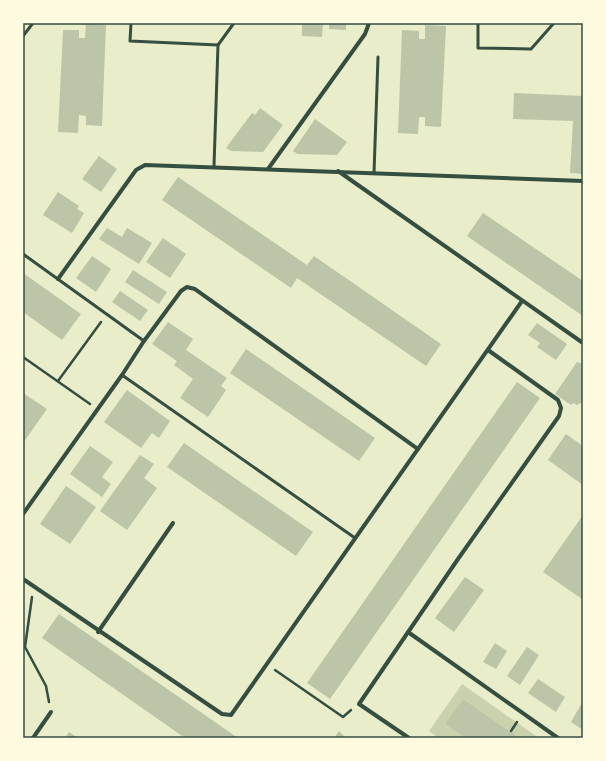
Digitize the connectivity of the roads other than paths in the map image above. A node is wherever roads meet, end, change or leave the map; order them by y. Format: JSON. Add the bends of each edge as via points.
{"nodes":[{"id":1,"x":32,"y":23,"type":"edge"},
{"id":2,"x":131,"y":23,"type":"edge"},
{"id":3,"x":234,"y":23,"type":"edge"},
{"id":4,"x":369,"y":23,"type":"edge"},
{"id":5,"x":478,"y":23,"type":"edge"},
{"id":6,"x":554,"y":23,"type":"edge"},
{"id":7,"x":23,"y":36,"type":"edge"},
{"id":8,"x":218,"y":45,"type":"junction"},
{"id":9,"x":378,"y":57,"type":"dead end"},
{"id":10,"x":214,"y":166,"type":"junction"},
{"id":11,"x":268,"y":169,"type":"junction"},
{"id":12,"x":338,"y":171,"type":"junction"},
{"id":13,"x":374,"y":173,"type":"junction"},
{"id":14,"x":583,"y":181,"type":"edge"},
{"id":15,"x":23,"y":254,"type":"edge"},
{"id":16,"x":58,"y":279,"type":"junction"},
{"id":17,"x":522,"y":301,"type":"junction"},
{"id":18,"x":144,"y":341,"type":"junction"},
{"id":19,"x":583,"y":343,"type":"edge"},
{"id":20,"x":488,"y":350,"type":"junction"},
{"id":21,"x":122,"y":375,"type":"junction"},
{"id":22,"x":418,"y":449,"type":"junction"},
{"id":23,"x":23,"y":514,"type":"edge"},
{"id":24,"x":173,"y":523,"type":"dead end"},
{"id":25,"x":355,"y":538,"type":"junction"},
{"id":26,"x":23,"y":579,"type":"edge"},
{"id":27,"x":98,"y":632,"type":"junction"},
{"id":28,"x":408,"y":632,"type":"junction"},
{"id":29,"x":51,"y":712,"type":"road end"},
{"id":30,"x":33,"y":738,"type":"edge"},
{"id":31,"x":409,"y":738,"type":"edge"},
{"id":32,"x":558,"y":738,"type":"edge"}],
"edges":[{"from":1,"to":7,"type":"lane"},
{"from":2,"to":8,"type":"lane","via":[[130,41]]},
{"from":3,"to":8,"type":"lane"},
{"from":4,"to":11,"type":"street","via":[[365,34]]},
{"from":5,"to":6,"type":"lane","via":[[478,48],[531,49]]},
{"from":8,"to":10,"type":"lane"},
{"from":9,"to":13,"type":"lane"},
{"from":10,"to":11,"type":"street"},
{"from":10,"to":16,"type":"street","via":[[140,166]]},
{"from":11,"to":12,"type":"street"},
{"from":12,"to":13,"type":"street"},
{"from":12,"to":17,"type":"street"},
{"from":13,"to":14,"type":"street"},
{"from":15,"to":16,"type":"lane"},
{"from":16,"to":18,"type":"lane"},
{"from":17,"to":19,"type":"street"},
{"from":17,"to":20,"type":"street"},
{"from":18,"to":21,"type":"street"},
{"from":18,"to":22,"type":"street","via":[[180,291],[187,287],[195,289]]},
{"from":20,"to":22,"type":"street"},
{"from":20,"to":28,"type":"street","via":[[558,400],[561,408],[558,416]]},
{"from":21,"to":23,"type":"street"},
{"from":21,"to":25,"type":"lane"},
{"from":22,"to":25,"type":"street"},
{"from":24,"to":27,"type":"street"},
{"from":25,"to":27,"type":"street","via":[[231,715],[222,714]]},
{"from":26,"to":27,"type":"street"},
{"from":28,"to":31,"type":"street","via":[[360,704]]},
{"from":28,"to":32,"type":"street"},
{"from":29,"to":30,"type":"street"}]}
